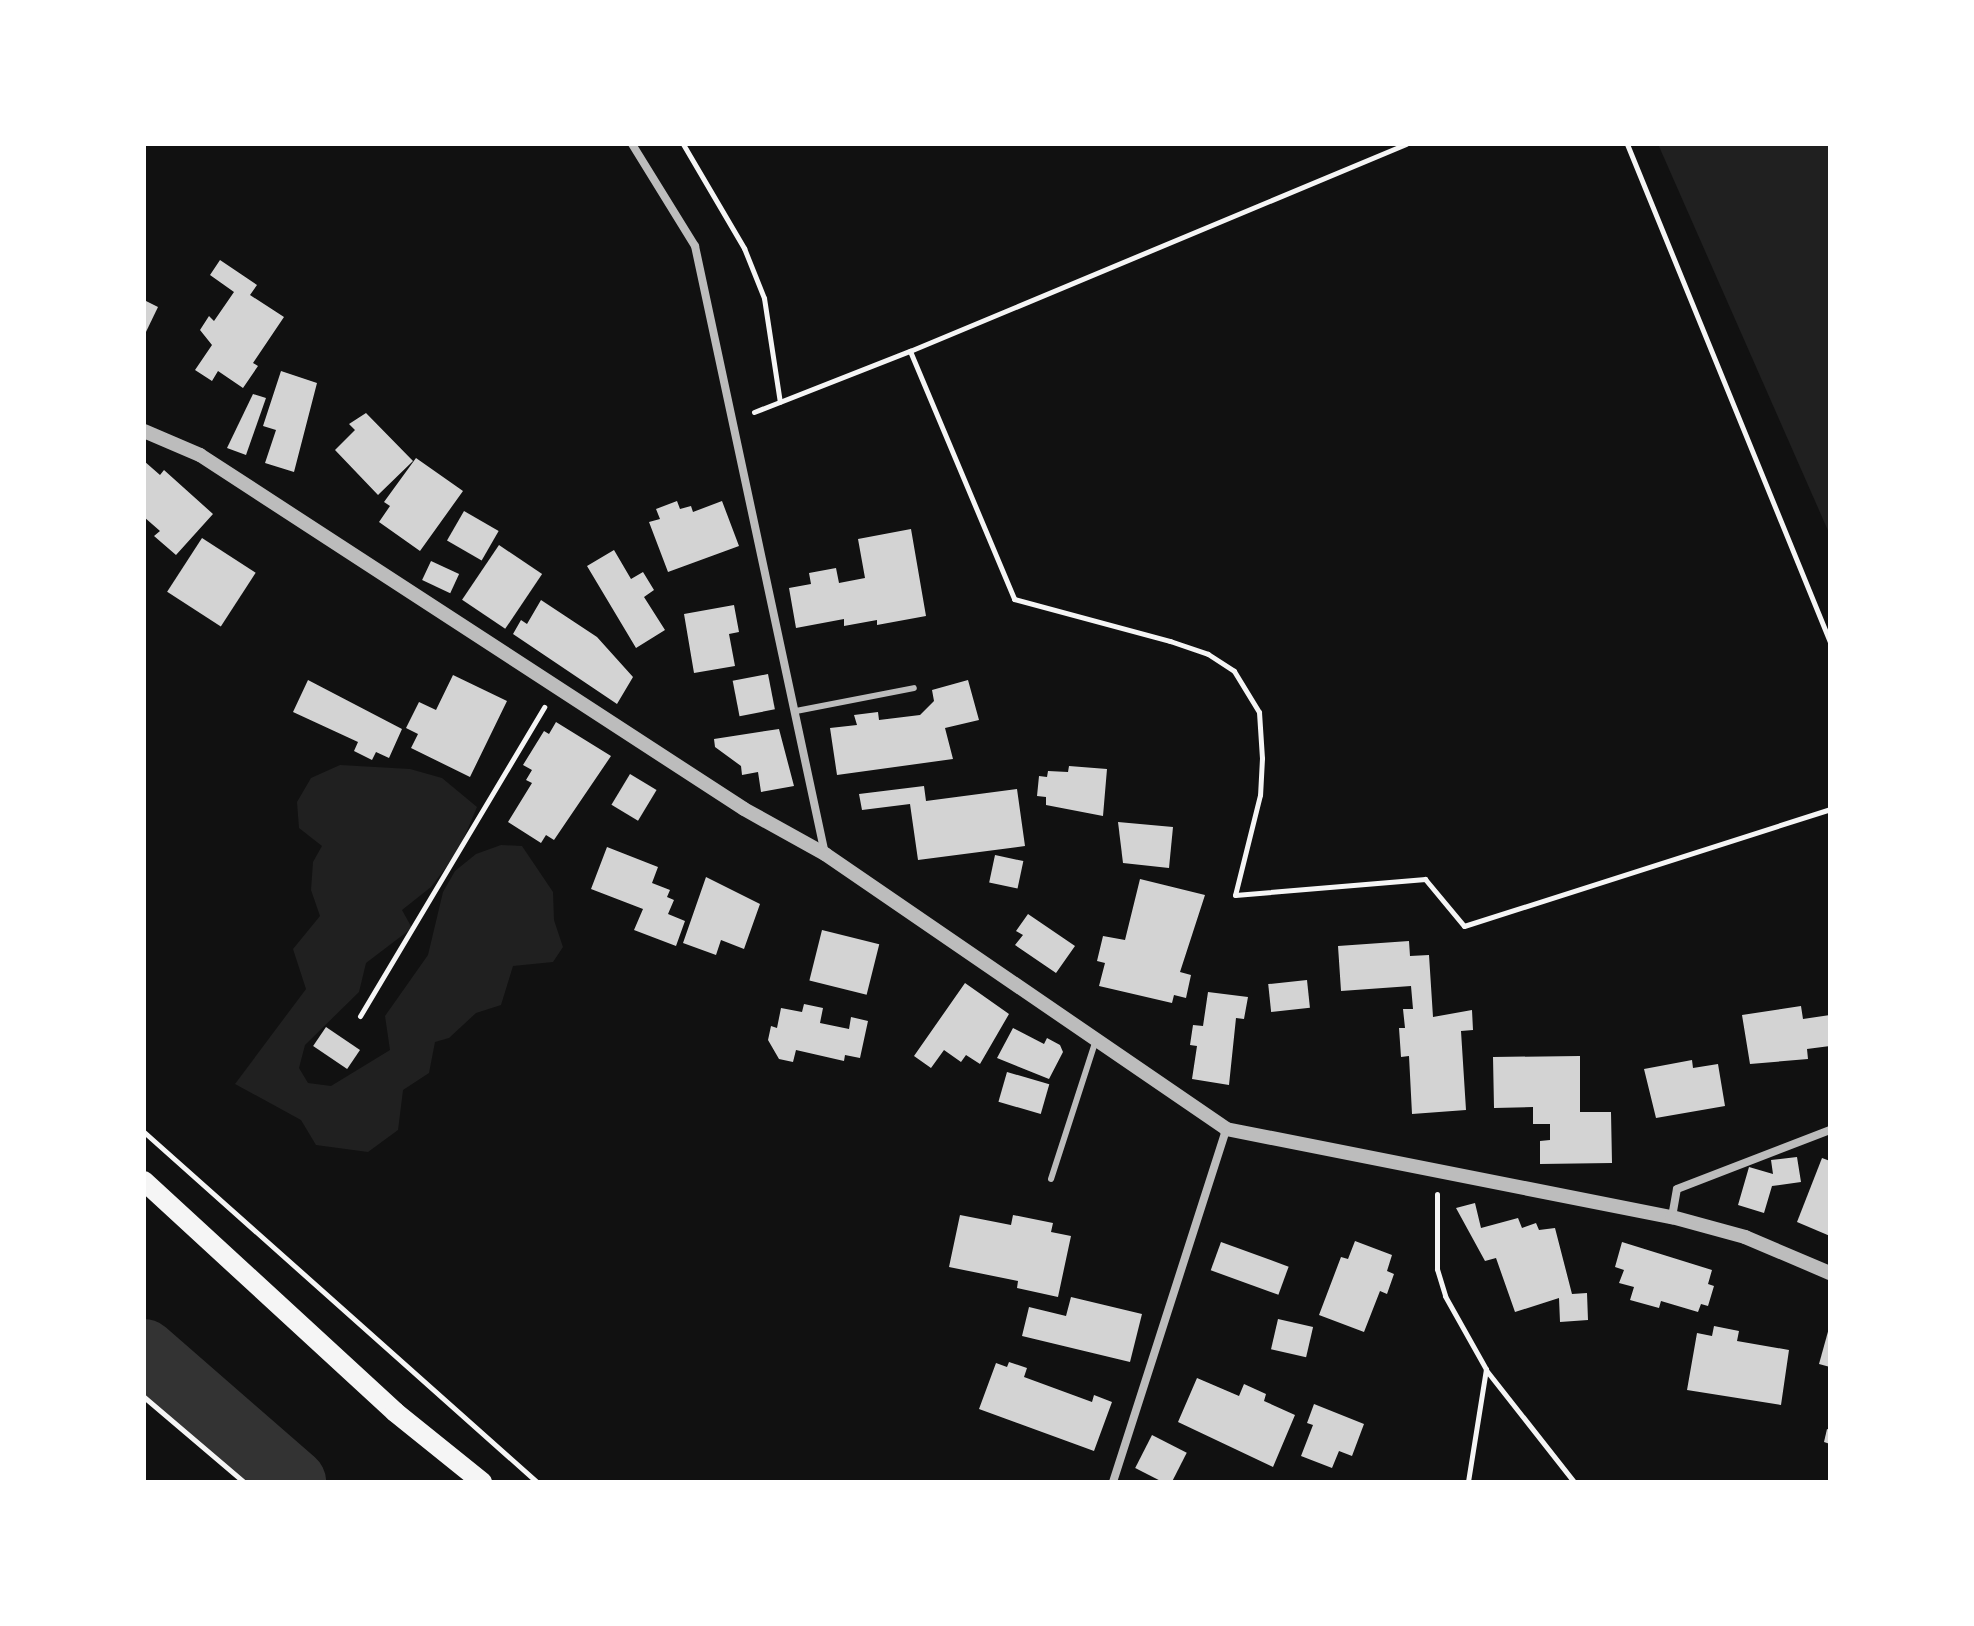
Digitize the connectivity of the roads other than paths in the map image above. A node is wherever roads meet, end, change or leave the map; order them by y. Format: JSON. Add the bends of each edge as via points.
{"nodes":[{"id":1,"x":632,"y":144,"type":"edge"},
{"id":2,"x":144,"y":431,"type":"edge"},
{"id":3,"x":914,"y":688,"type":"dead end"},
{"id":4,"x":796,"y":711,"type":"junction"},
{"id":5,"x":825,"y":854,"type":"junction"},
{"id":6,"x":1096,"y":1040,"type":"junction"},
{"id":7,"x":1226,"y":1129,"type":"junction"},
{"id":8,"x":1830,"y":1130,"type":"edge"},
{"id":9,"x":1051,"y":1179,"type":"dead end"},
{"id":10,"x":144,"y":1181,"type":"edge"},
{"id":11,"x":1672,"y":1217,"type":"junction"},
{"id":12,"x":1830,"y":1273,"type":"edge"},
{"id":13,"x":482,"y":1482,"type":"edge"},
{"id":14,"x":1113,"y":1482,"type":"edge"}],
"edges":[{"from":1,"to":4,"type":"street","via":[[695,246]]},
{"from":2,"to":5,"type":"street","via":[[200,455],[744,809]]},
{"from":3,"to":4,"type":"lane"},
{"from":4,"to":5,"type":"street"},
{"from":5,"to":6,"type":"street"},
{"from":6,"to":7,"type":"street"},
{"from":6,"to":9,"type":"lane"},
{"from":7,"to":11,"type":"street"},
{"from":7,"to":14,"type":"street"},
{"from":8,"to":11,"type":"street","via":[[1677,1189]]},
{"from":10,"to":13,"type":"main road","via":[[395,1412]]},
{"from":11,"to":12,"type":"street","via":[[1745,1237]]}]}
